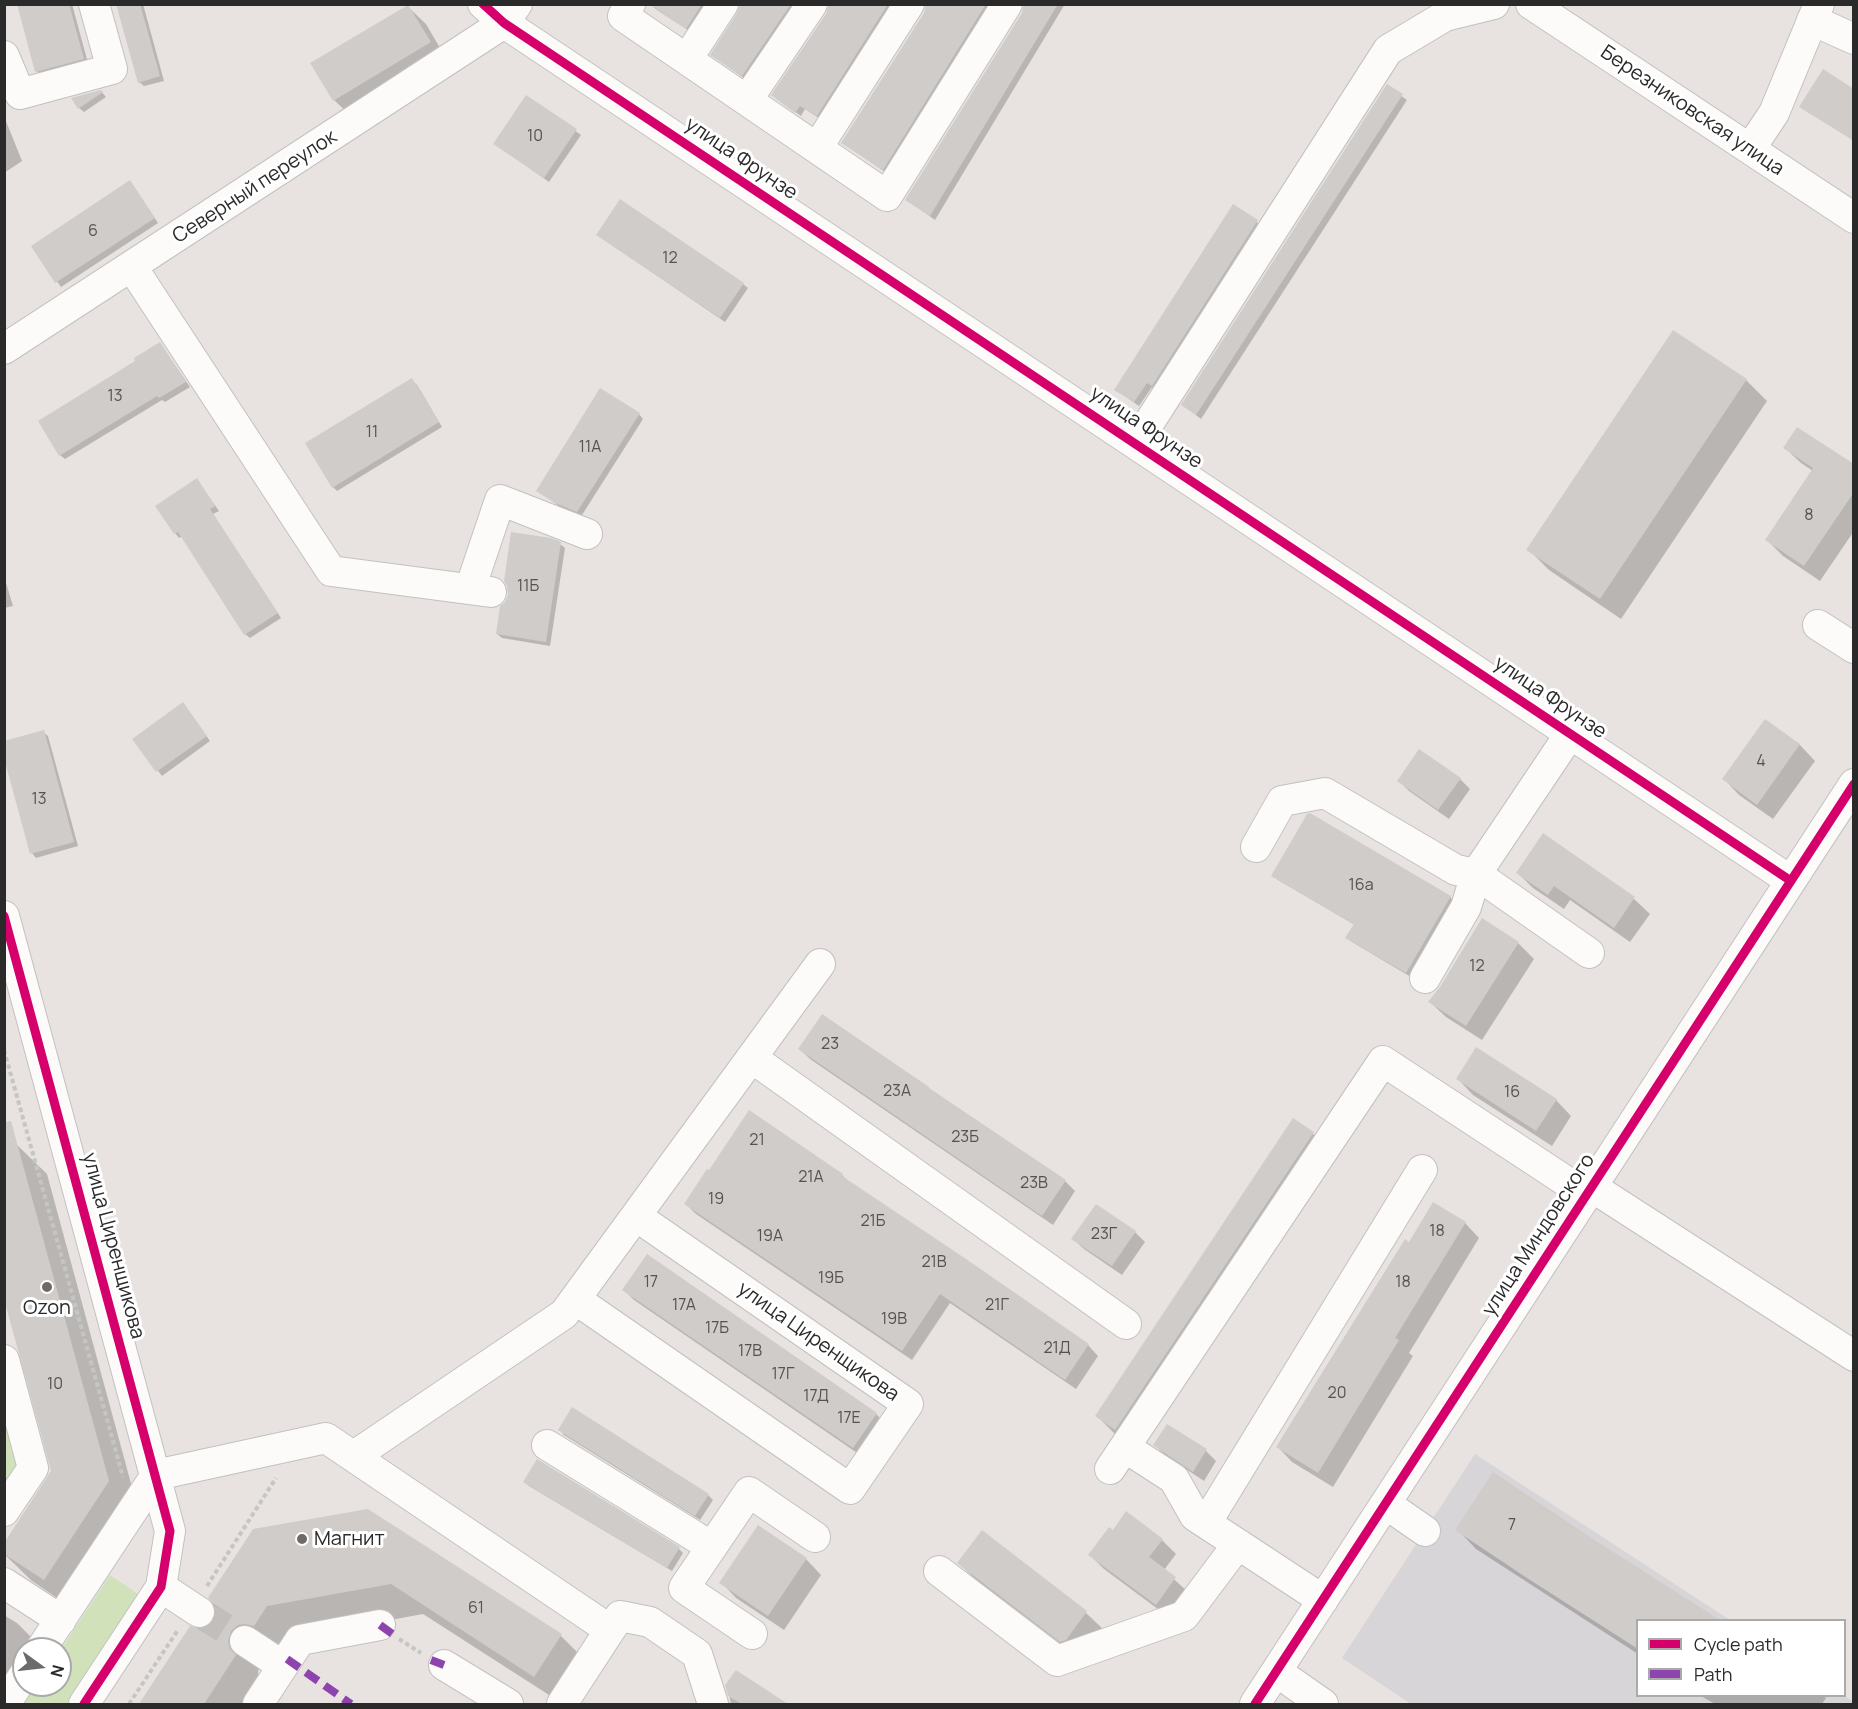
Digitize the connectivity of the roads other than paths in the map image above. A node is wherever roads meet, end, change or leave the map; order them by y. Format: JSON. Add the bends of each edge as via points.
{"nodes":[{"id":1,"x":94,"y":4,"type":"edge"},
{"id":2,"x":723,"y":4,"type":"edge"},
{"id":3,"x":812,"y":4,"type":"edge"},
{"id":4,"x":909,"y":4,"type":"edge"},
{"id":5,"x":1007,"y":4,"type":"edge"},
{"id":6,"x":1494,"y":4,"type":"edge"},
{"id":7,"x":1531,"y":4,"type":"edge"},
{"id":8,"x":620,"y":8,"type":"edge"},
{"id":9,"x":501,"y":11,"type":"edge"},
{"id":10,"x":1816,"y":12,"type":"edge"},
{"id":11,"x":1854,"y":39,"type":"edge"},
{"id":12,"x":4,"y":56,"type":"edge"},
{"id":13,"x":687,"y":59,"type":"junction"},
{"id":14,"x":747,"y":100,"type":"junction"},
{"id":15,"x":817,"y":148,"type":"junction"},
{"id":16,"x":1750,"y":149,"type":"junction"},
{"id":17,"x":1854,"y":218,"type":"edge"},
{"id":18,"x":132,"y":267,"type":"junction"},
{"id":19,"x":4,"y":349,"type":"edge"},
{"id":20,"x":1136,"y":443,"type":"junction"},
{"id":21,"x":587,"y":534,"type":"dead end"},
{"id":22,"x":1818,"y":625,"type":"dead end"},
{"id":23,"x":1854,"y":648,"type":"edge"},
{"id":24,"x":1570,"y":734,"type":"junction"},
{"id":25,"x":1854,"y":784,"type":"edge"},
{"id":26,"x":1256,"y":847,"type":"dead end"},
{"id":27,"x":1476,"y":874,"type":"junction"},
{"id":28,"x":1791,"y":881,"type":"junction"},
{"id":29,"x":4,"y":916,"type":"edge"},
{"id":30,"x":1589,"y":953,"type":"dead end"},
{"id":31,"x":10,"y":955,"type":"edge"},
{"id":32,"x":820,"y":964,"type":"dead end"},
{"id":33,"x":1425,"y":978,"type":"dead end"},
{"id":34,"x":752,"y":1058,"type":"junction"},
{"id":35,"x":1422,"y":1170,"type":"dead end"},
{"id":36,"x":1589,"y":1191,"type":"junction"},
{"id":37,"x":636,"y":1216,"type":"junction"},
{"id":38,"x":575,"y":1299,"type":"junction"},
{"id":39,"x":1126,"y":1324,"type":"dead end"},
{"id":40,"x":1854,"y":1356,"type":"edge"},
{"id":41,"x":4,"y":1360,"type":"edge"},
{"id":42,"x":547,"y":1445,"type":"dead end"},
{"id":43,"x":354,"y":1456,"type":"junction"},
{"id":44,"x":156,"y":1475,"type":"junction"},
{"id":45,"x":1386,"y":1504,"type":"junction"},
{"id":46,"x":4,"y":1511,"type":"edge"},
{"id":47,"x":1206,"y":1523,"type":"junction"},
{"id":48,"x":1425,"y":1532,"type":"dead end"},
{"id":49,"x":815,"y":1537,"type":"dead end"},
{"id":50,"x":1238,"y":1544,"type":"junction"},
{"id":51,"x":712,"y":1547,"type":"junction"},
{"id":52,"x":939,"y":1571,"type":"dead end"},
{"id":53,"x":4,"y":1583,"type":"edge"},
{"id":54,"x":161,"y":1587,"type":"junction"},
{"id":55,"x":1323,"y":1600,"type":"junction"},
{"id":56,"x":199,"y":1612,"type":"tunnel mouth"},
{"id":57,"x":723,"y":1614,"type":"junction"},
{"id":58,"x":61,"y":1620,"type":"junction"},
{"id":59,"x":610,"y":1630,"type":"junction"},
{"id":60,"x":389,"y":1631,"type":"road end"},
{"id":61,"x":752,"y":1634,"type":"dead end"},
{"id":62,"x":49,"y":1637,"type":"edge"},
{"id":63,"x":244,"y":1641,"type":"tunnel mouth"},
{"id":64,"x":697,"y":1654,"type":"junction"},
{"id":65,"x":433,"y":1659,"type":"road end"},
{"id":66,"x":283,"y":1666,"type":"junction"},
{"id":67,"x":1277,"y":1672,"type":"junction"},
{"id":68,"x":84,"y":1704,"type":"edge"},
{"id":69,"x":258,"y":1704,"type":"edge"},
{"id":70,"x":508,"y":1704,"type":"edge"},
{"id":71,"x":562,"y":1704,"type":"edge"},
{"id":72,"x":713,"y":1704,"type":"edge"},
{"id":73,"x":1256,"y":1704,"type":"edge"},
{"id":74,"x":1321,"y":1704,"type":"edge"}],
"edges":[{"from":1,"to":12,"type":"street","via":[[111,69],[20,94]]},
{"from":2,"to":13,"type":"street"},
{"from":3,"to":14,"type":"street"},
{"from":4,"to":15,"type":"street"},
{"from":5,"to":15,"type":"street","via":[[888,196]]},
{"from":6,"to":20,"type":"street","via":[[1445,16],[1388,50]]},
{"from":7,"to":16,"type":"street","name":"Березниковская улица"},
{"from":8,"to":13,"type":"street"},
{"from":9,"to":18,"type":"street","name":"Северный переулок"},
{"from":9,"to":20,"type":"street","name":"улица Фрунзе"},
{"from":10,"to":11,"type":"street"},
{"from":10,"to":16,"type":"street","via":[[1774,113]]},
{"from":13,"to":14,"type":"street"},
{"from":14,"to":15,"type":"street"},
{"from":16,"to":17,"type":"street","name":"Березниковская улица"},
{"from":18,"to":19,"type":"street","name":"Северный переулок"},
{"from":18,"to":21,"type":"street","via":[[331,571],[480,590],[500,500]]},
{"from":20,"to":24,"type":"street","name":"улица Фрунзе"},
{"from":22,"to":23,"type":"street"},
{"from":24,"to":27,"type":"street"},
{"from":24,"to":28,"type":"street","name":"улица Фрунзе"},
{"from":25,"to":28,"type":"street","name":"улица Миндовского"},
{"from":26,"to":27,"type":"street","via":[[1282,801],[1325,793],[1456,870]]},
{"from":27,"to":30,"type":"street"},
{"from":27,"to":33,"type":"street","via":[[1466,907]]},
{"from":28,"to":36,"type":"street","name":"улица Миндовского"},
{"from":29,"to":31,"type":"street","name":"улица Циренщикова"},
{"from":31,"to":44,"type":"street","name":"улица Циренщикова"},
{"from":32,"to":34,"type":"street"},
{"from":34,"to":37,"type":"street"},
{"from":34,"to":39,"type":"street"},
{"from":35,"to":47,"type":"street"},
{"from":36,"to":40,"type":"street"},
{"from":36,"to":45,"type":"street","name":"улица Миндовского"},
{"from":36,"to":47,"type":"street","via":[[1383,1061],[1118,1458],[1174,1479],[1195,1516]]},
{"from":37,"to":38,"type":"street"},
{"from":37,"to":38,"type":"street","name":"улица Циренщикова","via":[[908,1404],[850,1489]]},
{"from":38,"to":43,"type":"street","via":[[564,1314]]},
{"from":41,"to":46,"type":"street","via":[[33,1468]]},
{"from":42,"to":51,"type":"street"},
{"from":43,"to":44,"type":"street","via":[[326,1438]]},
{"from":43,"to":59,"type":"street"},
{"from":44,"to":54,"type":"street","name":"улица Циренщикова","via":[[170,1531]]},
{"from":44,"to":58,"type":"street"},
{"from":45,"to":48,"type":"street"},
{"from":45,"to":55,"type":"street","name":"улица Миндовского"},
{"from":47,"to":50,"type":"street"},
{"from":49,"to":51,"type":"street","via":[[749,1492]]},
{"from":50,"to":52,"type":"street","via":[[1184,1616],[1057,1661]]},
{"from":50,"to":55,"type":"street"},
{"from":51,"to":57,"type":"street","via":[[684,1588]]},
{"from":53,"to":58,"type":"street"},
{"from":54,"to":56,"type":"street"},
{"from":54,"to":68,"type":"street"},
{"from":55,"to":67,"type":"street","name":"улица Миндовского"},
{"from":57,"to":61,"type":"street"},
{"from":57,"to":64,"type":"street"},
{"from":58,"to":62,"type":"street"},
{"from":59,"to":64,"type":"street","via":[[620,1616],[650,1622]]},
{"from":59,"to":71,"type":"street"},
{"from":60,"to":66,"type":"street","via":[[300,1640]]},
{"from":63,"to":66,"type":"street"},
{"from":64,"to":72,"type":"street"},
{"from":65,"to":70,"type":"street"},
{"from":66,"to":69,"type":"street"},
{"from":67,"to":73,"type":"street","name":"улица Миндовского"},
{"from":67,"to":74,"type":"street"}]}
